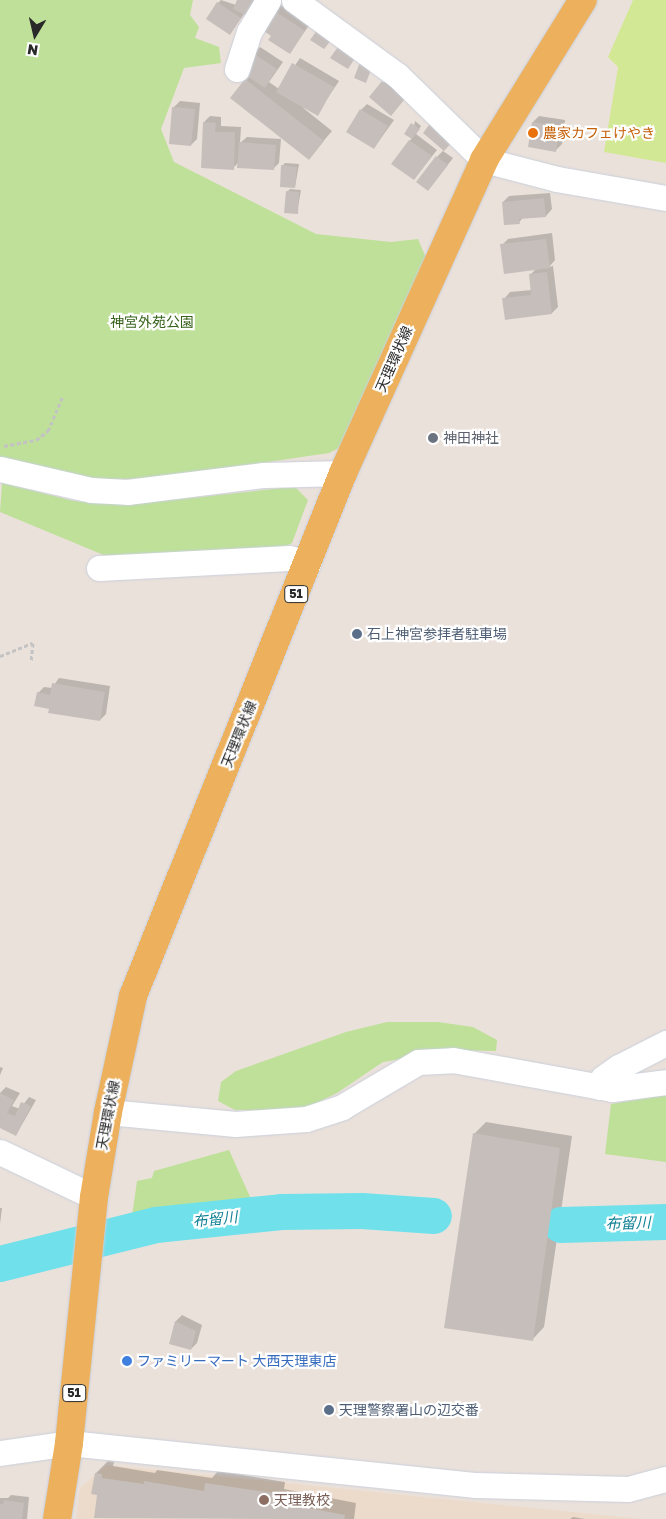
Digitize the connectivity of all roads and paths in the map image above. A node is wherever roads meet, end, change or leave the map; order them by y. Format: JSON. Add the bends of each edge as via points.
{"nodes":[{"id":1,"x":268,"y":0,"type":"edge"},
{"id":2,"x":294,"y":0,"type":"edge"},
{"id":3,"x":583,"y":0,"type":"edge"},
{"id":4,"x":237,"y":69,"type":"dead end"},
{"id":5,"x":484,"y":160,"type":"junction"},
{"id":6,"x":666,"y":198,"type":"edge"},
{"id":7,"x":63,"y":396,"type":"dead end"},
{"id":8,"x":0,"y":449,"type":"edge"},
{"id":9,"x":0,"y":469,"type":"edge"},
{"id":10,"x":343,"y":473,"type":"junction"},
{"id":11,"x":308,"y":563,"type":"junction"},
{"id":12,"x":98,"y":568,"type":"dead end"},
{"id":13,"x":0,"y":656,"type":"edge"},
{"id":14,"x":31,"y":662,"type":"dead end"},
{"id":15,"x":666,"y":1043,"type":"edge"},
{"id":16,"x":666,"y":1082,"type":"edge"},
{"id":17,"x":600,"y":1087,"type":"junction"},
{"id":18,"x":108,"y":1112,"type":"junction"},
{"id":19,"x":0,"y":1152,"type":"edge"},
{"id":20,"x":93,"y":1208,"type":"junction"},
{"id":21,"x":69,"y":1443,"type":"junction"},
{"id":22,"x":0,"y":1453,"type":"edge"},
{"id":23,"x":666,"y":1479,"type":"edge"},
{"id":24,"x":628,"y":1489,"type":"junction"},
{"id":25,"x":666,"y":1497,"type":"edge"},
{"id":26,"x":57,"y":1519,"type":"edge"}],
"edges":[{"from":1,"to":4,"type":"street","via":[[248,32]]},
{"from":2,"to":5,"type":"street","via":[[397,75]]},
{"from":3,"to":5,"type":"main road","name":"天理環状線","number":"51"},
{"from":5,"to":6,"type":"street","via":[[557,179]]},
{"from":5,"to":10,"type":"main road","name":"天理環状線","number":"51"},
{"from":7,"to":8,"type":"path","via":[[48,431],[36,440]]},
{"from":9,"to":10,"type":"street","via":[[91,490],[127,492],[264,475]]},
{"from":10,"to":11,"type":"main road","name":"天理環状線","number":"51"},
{"from":11,"to":12,"type":"street","via":[[289,558]]},
{"from":11,"to":18,"type":"main road","name":"天理環状線","number":"51","via":[[133,996]]},
{"from":13,"to":14,"type":"path","via":[[32,643]]},
{"from":15,"to":17,"type":"street","via":[[619,1067],[603,1078]]},
{"from":16,"to":17,"type":"street","via":[[612,1089]]},
{"from":17,"to":18,"type":"street","via":[[452,1060],[418,1062],[342,1107],[306,1119],[235,1124]]},
{"from":18,"to":20,"type":"main road","name":"天理環状線","number":"51"},
{"from":19,"to":20,"type":"street"},
{"from":20,"to":21,"type":"main road","name":"天理環状線","number":"51"},
{"from":21,"to":22,"type":"street"},
{"from":21,"to":24,"type":"street","via":[[474,1485]]},
{"from":21,"to":26,"type":"main road","name":"天理環状線","number":"51"},
{"from":23,"to":24,"type":"street"},
{"from":24,"to":25,"type":"street"}]}
